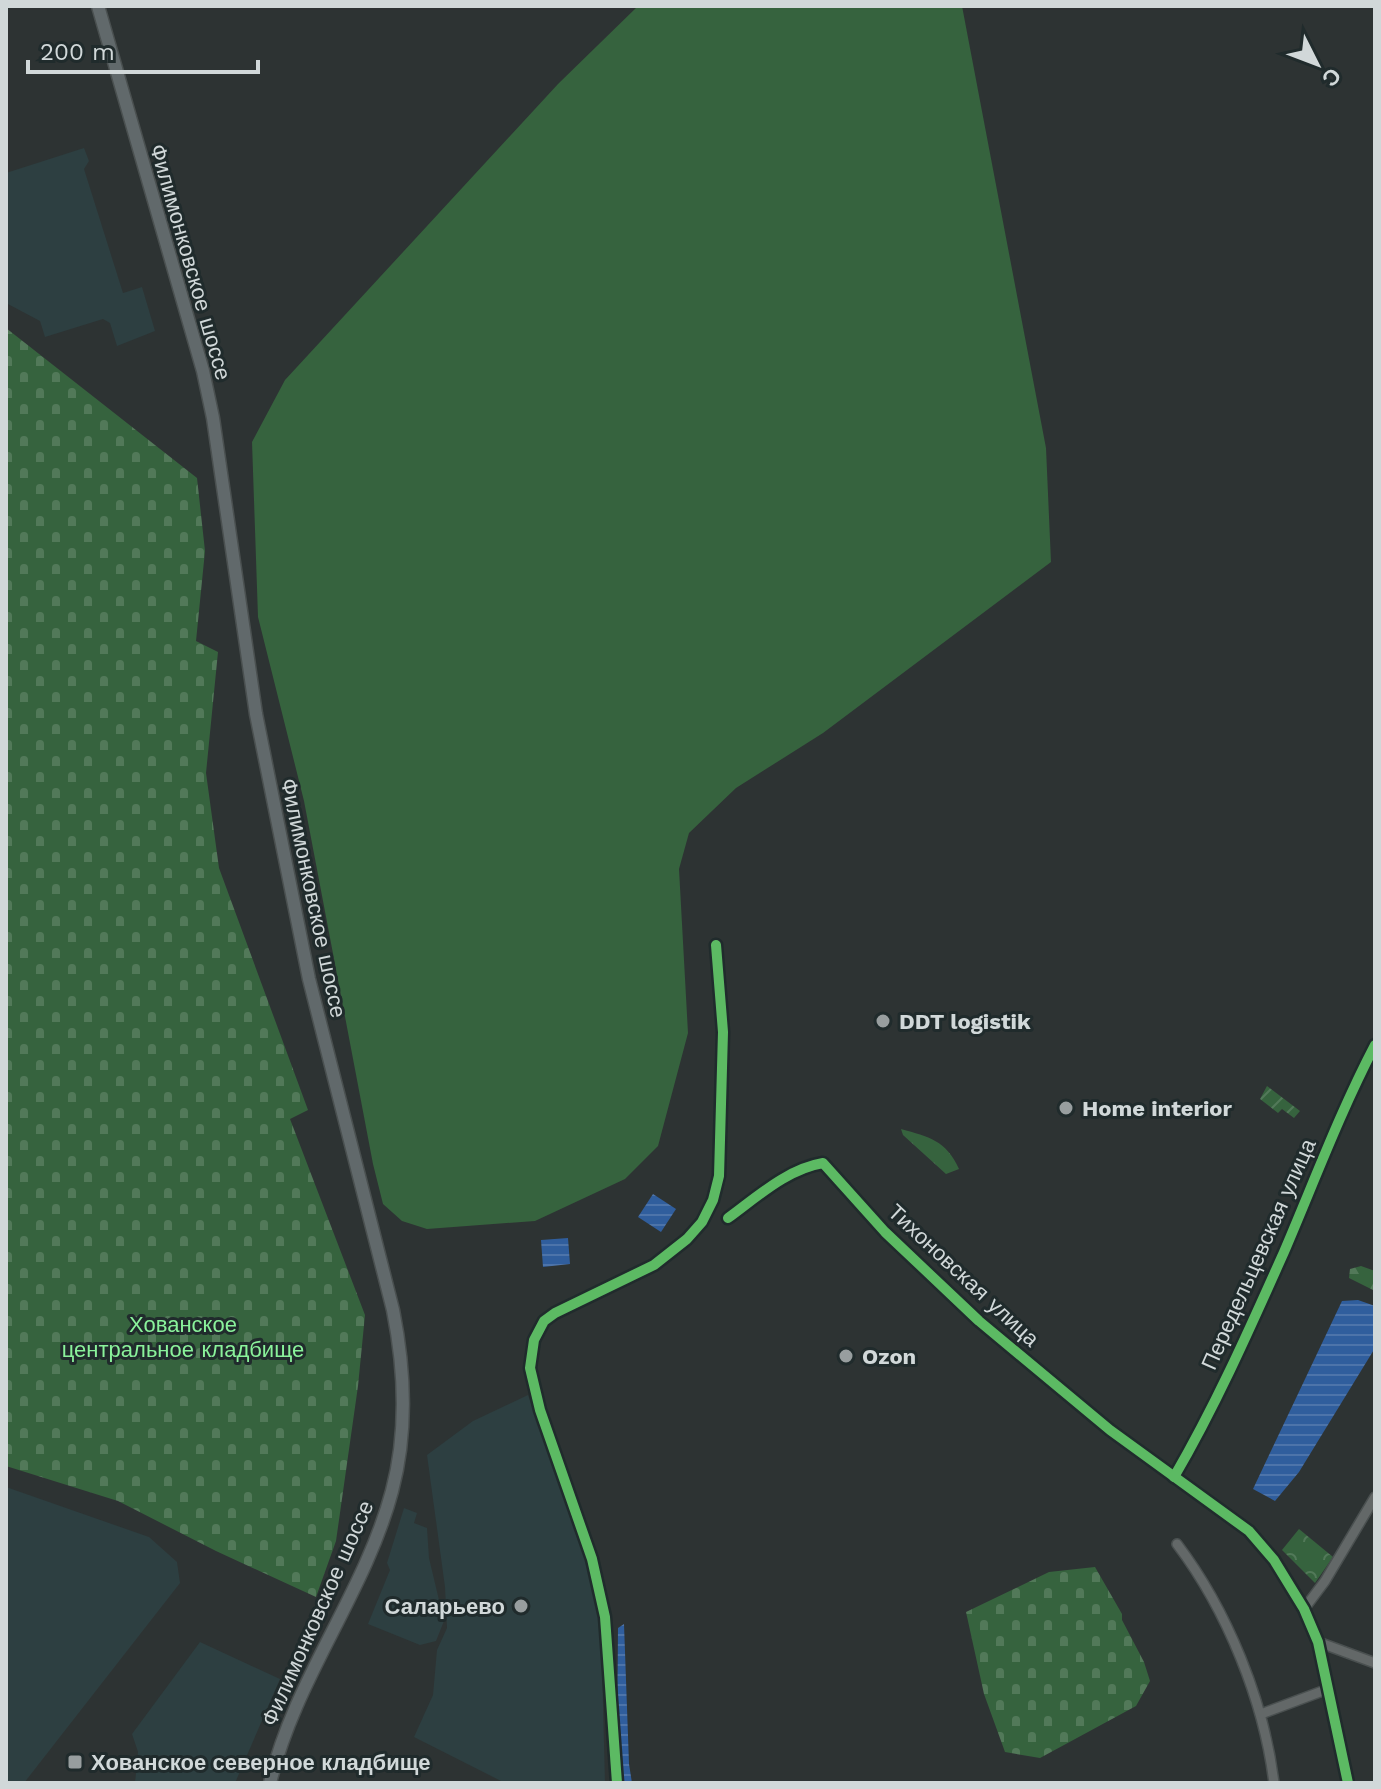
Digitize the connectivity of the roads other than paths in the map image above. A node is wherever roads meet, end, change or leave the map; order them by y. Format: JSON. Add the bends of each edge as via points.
{"nodes":[{"id":1,"x":98,"y":6,"type":"edge"},
{"id":2,"x":716,"y":945,"type":"dead end"},
{"id":3,"x":1375,"y":1045,"type":"edge"},
{"id":4,"x":728,"y":1218,"type":"dead end"},
{"id":5,"x":1174,"y":1477,"type":"junction"},
{"id":6,"x":1375,"y":1497,"type":"edge"},
{"id":7,"x":1177,"y":1544,"type":"dead end"},
{"id":8,"x":1304,"y":1609,"type":"junction"},
{"id":9,"x":1318,"y":1642,"type":"junction"},
{"id":10,"x":1375,"y":1663,"type":"edge"},
{"id":11,"x":1328,"y":1689,"type":"junction"},
{"id":12,"x":1261,"y":1714,"type":"junction"},
{"id":13,"x":270,"y":1783,"type":"edge"},
{"id":14,"x":617,"y":1783,"type":"edge"},
{"id":15,"x":1274,"y":1783,"type":"edge"},
{"id":16,"x":1348,"y":1783,"type":"edge"}],
"edges":[{"from":1,"to":13,"type":"main road","name":"Филимонковское шоссе","via":[[211,406],[256,714],[305,963],[393,1310],[401,1361],[404,1419],[392,1491],[364,1564],[291,1716]]},
{"from":2,"to":14,"type":"street","via":[[723,1032],[719,1176],[713,1200],[687,1239],[654,1265],[544,1321],[534,1340],[530,1368],[592,1559],[605,1617]]},
{"from":3,"to":5,"type":"street","name":"Передельцевская улица","via":[[1351,1089],[1284,1252]]},
{"from":4,"to":5,"type":"street","name":"Тихоновская улица","via":[[805,1166],[823,1163],[885,1232],[979,1321]]},
{"from":5,"to":8,"type":"street","via":[[1249,1531]]},
{"from":6,"to":8,"type":"street"},
{"from":7,"to":12,"type":"street","via":[[1227,1630]]},
{"from":8,"to":9,"type":"street"},
{"from":9,"to":10,"type":"street"},
{"from":9,"to":11,"type":"street"},
{"from":11,"to":12,"type":"street"},
{"from":11,"to":16,"type":"street"},
{"from":12,"to":15,"type":"street"}]}
